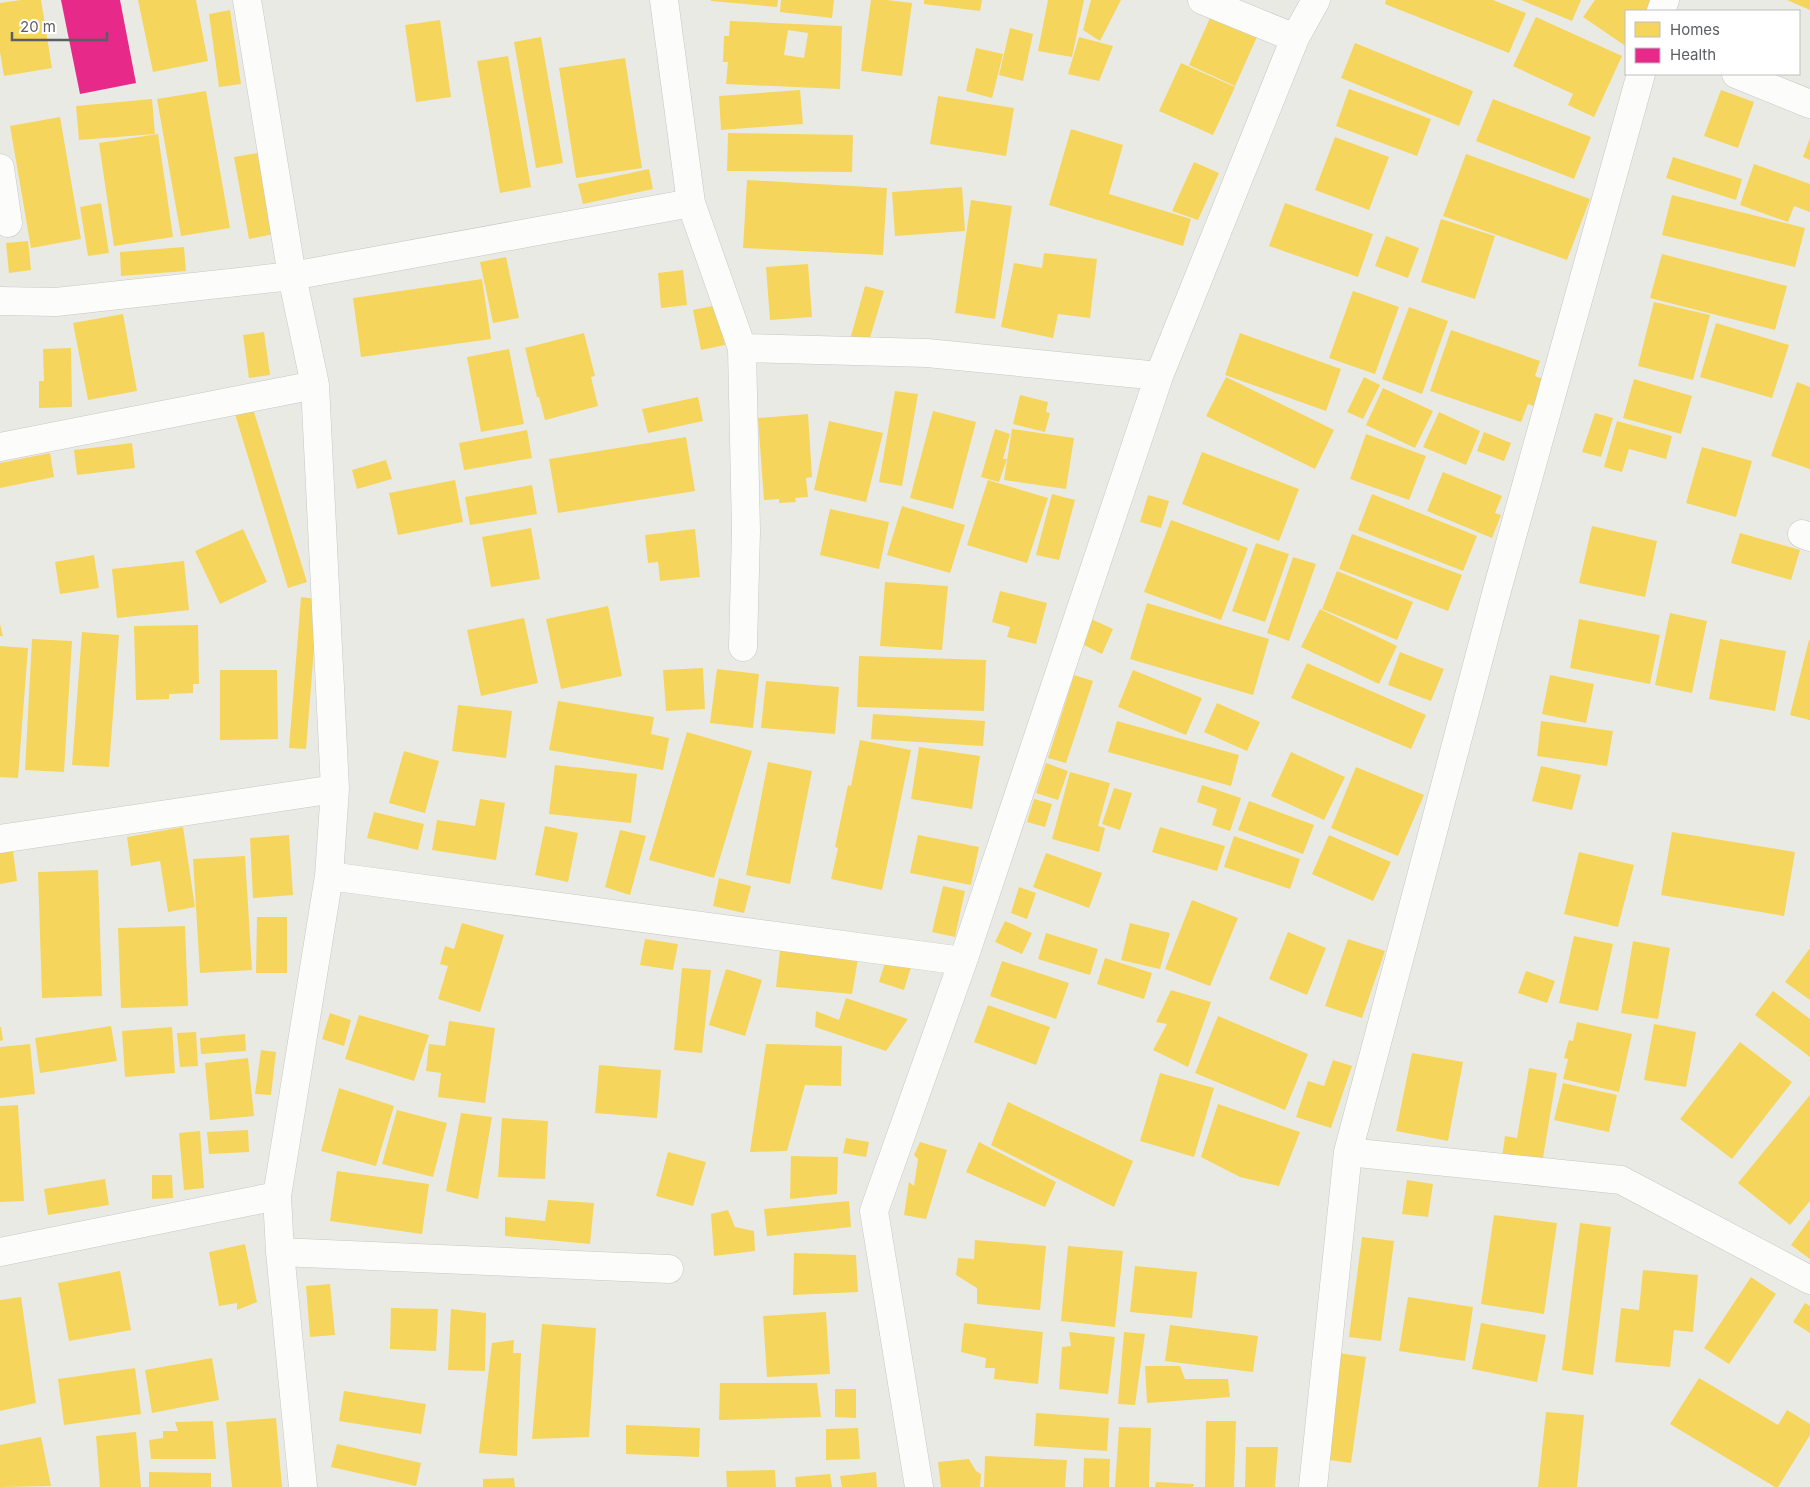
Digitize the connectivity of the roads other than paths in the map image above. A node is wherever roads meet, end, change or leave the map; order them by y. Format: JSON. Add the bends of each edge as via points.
{"nodes":[{"id":1,"x":247,"y":0,"type":"edge"},
{"id":2,"x":664,"y":0,"type":"edge"},
{"id":3,"x":1202,"y":0,"type":"edge"},
{"id":4,"x":1316,"y":0,"type":"edge"},
{"id":5,"x":1295,"y":38,"type":"junction"},
{"id":6,"x":1641,"y":75,"type":"edge"},
{"id":7,"x":1738,"y":75,"type":"edge"},
{"id":8,"x":1810,"y":104,"type":"edge"},
{"id":9,"x":0,"y":168,"type":"edge"},
{"id":10,"x":691,"y":203,"type":"junction"},
{"id":11,"x":8,"y":223,"type":"dead end"},
{"id":12,"x":292,"y":276,"type":"junction"},
{"id":13,"x":0,"y":300,"type":"edge"},
{"id":14,"x":742,"y":348,"type":"junction"},
{"id":15,"x":1159,"y":376,"type":"junction"},
{"id":16,"x":315,"y":385,"type":"junction"},
{"id":17,"x":0,"y":447,"type":"edge"},
{"id":18,"x":743,"y":647,"type":"dead end"},
{"id":19,"x":334,"y":789,"type":"junction"},
{"id":20,"x":0,"y":838,"type":"edge"},
{"id":21,"x":329,"y":876,"type":"junction"},
{"id":22,"x":963,"y":961,"type":"junction"},
{"id":23,"x":1348,"y":1152,"type":"junction"},
{"id":24,"x":277,"y":1196,"type":"junction"},
{"id":25,"x":0,"y":1252,"type":"edge"},
{"id":26,"x":280,"y":1252,"type":"junction"},
{"id":27,"x":669,"y":1269,"type":"dead end"},
{"id":28,"x":1810,"y":1280,"type":"edge"},
{"id":29,"x":303,"y":1487,"type":"edge"},
{"id":30,"x":919,"y":1487,"type":"edge"},
{"id":31,"x":1313,"y":1487,"type":"edge"}],
"edges":[{"from":1,"to":12,"type":"street"},
{"from":2,"to":10,"type":"street"},
{"from":3,"to":5,"type":"street"},
{"from":4,"to":5,"type":"street"},
{"from":5,"to":15,"type":"street"},
{"from":6,"to":23,"type":"street","via":[[1497,590]]},
{"from":7,"to":8,"type":"street"},
{"from":9,"to":11,"type":"street"},
{"from":10,"to":12,"type":"street"},
{"from":10,"to":14,"type":"street"},
{"from":12,"to":13,"type":"street","via":[[56,302]]},
{"from":12,"to":16,"type":"street"},
{"from":14,"to":15,"type":"street","via":[[927,353]]},
{"from":14,"to":18,"type":"street","via":[[746,531]]},
{"from":15,"to":22,"type":"street"},
{"from":16,"to":17,"type":"street"},
{"from":16,"to":19,"type":"street"},
{"from":19,"to":20,"type":"street"},
{"from":19,"to":21,"type":"street"},
{"from":21,"to":22,"type":"street"},
{"from":21,"to":24,"type":"street"},
{"from":22,"to":30,"type":"street","via":[[874,1211]]},
{"from":23,"to":28,"type":"street","via":[[1621,1180]]},
{"from":23,"to":31,"type":"street"},
{"from":24,"to":25,"type":"street"},
{"from":24,"to":26,"type":"street"},
{"from":26,"to":27,"type":"street"},
{"from":26,"to":29,"type":"street"}]}
